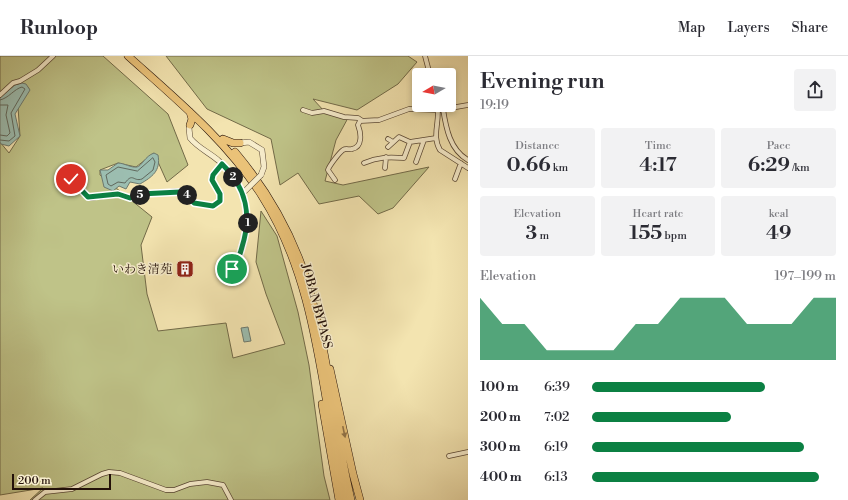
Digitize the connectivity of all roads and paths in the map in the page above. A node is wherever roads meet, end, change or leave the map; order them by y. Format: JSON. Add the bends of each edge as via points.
{"nodes":[{"id":1,"x":53,"y":56,"type":"edge"},
{"id":2,"x":128,"y":56,"type":"edge"},
{"id":3,"x":134,"y":56,"type":"edge"},
{"id":4,"x":425,"y":56,"type":"edge"},
{"id":5,"x":428,"y":68,"type":"edge"},
{"id":6,"x":0,"y":95,"type":"edge"},
{"id":7,"x":468,"y":105,"type":"edge"},
{"id":8,"x":456,"y":107,"type":"edge"},
{"id":9,"x":412,"y":109,"type":"edge"},
{"id":10,"x":303,"y":110,"type":"dead end"},
{"id":11,"x":189,"y":111,"type":"junction"},
{"id":12,"x":440,"y":112,"type":"edge"},
{"id":13,"x":442,"y":112,"type":"edge"},
{"id":14,"x":361,"y":120,"type":"junction"},
{"id":15,"x":190,"y":125,"type":"junction"},
{"id":16,"x":204,"y":126,"type":"junction"},
{"id":17,"x":388,"y":138,"type":"dead end"},
{"id":18,"x":436,"y":138,"type":"junction"},
{"id":19,"x":223,"y":139,"type":"junction"},
{"id":20,"x":424,"y":140,"type":"junction"},
{"id":21,"x":240,"y":142,"type":"junction"},
{"id":22,"x":393,"y":142,"type":"junction"},
{"id":23,"x":410,"y":142,"type":"junction"},
{"id":24,"x":388,"y":147,"type":"dead end"},
{"id":25,"x":236,"y":154,"type":"junction"},
{"id":26,"x":386,"y":157,"type":"junction"},
{"id":27,"x":468,"y":160,"type":"edge"},
{"id":28,"x":416,"y":162,"type":"dead end"},
{"id":29,"x":364,"y":163,"type":"dead end"},
{"id":30,"x":461,"y":163,"type":"junction"},
{"id":31,"x":222,"y":164,"type":"junction"},
{"id":32,"x":385,"y":168,"type":"dead end"},
{"id":33,"x":468,"y":168,"type":"edge"},
{"id":34,"x":71,"y":179,"type":"dead end"},
{"id":35,"x":455,"y":179,"type":"dead end"},
{"id":36,"x":335,"y":180,"type":"dead end"},
{"id":37,"x":244,"y":194,"type":"junction"},
{"id":38,"x":224,"y":273,"type":"dead end"},
{"id":39,"x":318,"y":326,"type":"junction"},
{"id":40,"x":319,"y":360,"type":"junction"},
{"id":41,"x":468,"y":452,"type":"edge"},
{"id":42,"x":449,"y":456,"type":"dead end"},
{"id":43,"x":35,"y":500,"type":"edge"},
{"id":44,"x":232,"y":500,"type":"edge"},
{"id":45,"x":339,"y":500,"type":"edge"},
{"id":46,"x":345,"y":500,"type":"edge"},
{"id":47,"x":351,"y":500,"type":"edge"},
{"id":48,"x":360,"y":500,"type":"edge"}],
"edges":[{"from":1,"to":6,"type":"street","via":[[38,70],[20,82],[13,83]]},
{"from":2,"to":11,"type":"highway","name":"JOBAN BYPASS"},
{"from":3,"to":19,"type":"highway","name":"JOBAN BYPASS"},
{"from":4,"to":5,"type":"street"},
{"from":7,"to":8,"type":"street"},
{"from":9,"to":14,"type":"street","via":[[379,120]]},
{"from":10,"to":14,"type":"street","via":[[312,113],[324,111]]},
{"from":11,"to":15,"type":"highway","via":[[192,119]]},
{"from":11,"to":16,"type":"highway","name":"JOBAN BYPASS"},
{"from":12,"to":18,"type":"street","via":[[435,126]]},
{"from":13,"to":27,"type":"street","via":[[453,145]]},
{"from":14,"to":36,"type":"street","via":[[358,123],[362,135],[359,142],[354,148],[342,151],[329,166],[328,170]]},
{"from":15,"to":16,"type":"highway","via":[[194,123]]},
{"from":15,"to":31,"type":"street","via":[[189,134],[193,141]]},
{"from":16,"to":40,"type":"highway","name":"JOBAN BYPASS","via":[[233,157],[262,196],[279,226],[301,282]]},
{"from":17,"to":22,"type":"street"},
{"from":18,"to":20,"type":"street"},
{"from":18,"to":30,"type":"street","via":[[440,150]]},
{"from":19,"to":21,"type":"highway","via":[[233,143]]},
{"from":19,"to":25,"type":"highway","name":"JOBAN BYPASS"},
{"from":20,"to":23,"type":"street"},
{"from":20,"to":28,"type":"street","via":[[416,153]]},
{"from":21,"to":25,"type":"highway"},
{"from":21,"to":37,"type":"street","bridge":true,"via":[[249,142],[262,150],[264,167]]},
{"from":22,"to":23,"type":"street","via":[[399,137]]},
{"from":22,"to":24,"type":"street"},
{"from":23,"to":26,"type":"street","via":[[404,158]]},
{"from":25,"to":39,"type":"highway","name":"JOBAN BYPASS","via":[[267,195],[288,234],[307,281]]},
{"from":26,"to":29,"type":"street"},
{"from":26,"to":32,"type":"street"},
{"from":30,"to":33,"type":"street"},
{"from":30,"to":35,"type":"street"},
{"from":31,"to":34,"type":"street","via":[[213,175],[212,180],[220,194],[220,201],[213,206],[194,203],[185,192],[140,194],[130,198],[118,194],[107,197],[99,195],[91,198]]},
{"from":31,"to":37,"type":"street"},
{"from":37,"to":38,"type":"street","via":[[248,222],[245,237],[234,267]]},
{"from":39,"to":47,"type":"highway","name":"JOBAN BYPASS"},
{"from":39,"to":48,"type":"highway","one_way":true,"via":[[334,382]]},
{"from":40,"to":45,"type":"highway","via":[[322,401]]},
{"from":40,"to":46,"type":"highway","name":"JOBAN BYPASS"},
{"from":41,"to":42,"type":"street"},
{"from":43,"to":44,"type":"street","via":[[45,492],[72,489],[109,472],[120,473],[166,490],[207,482],[223,485]]}]}
